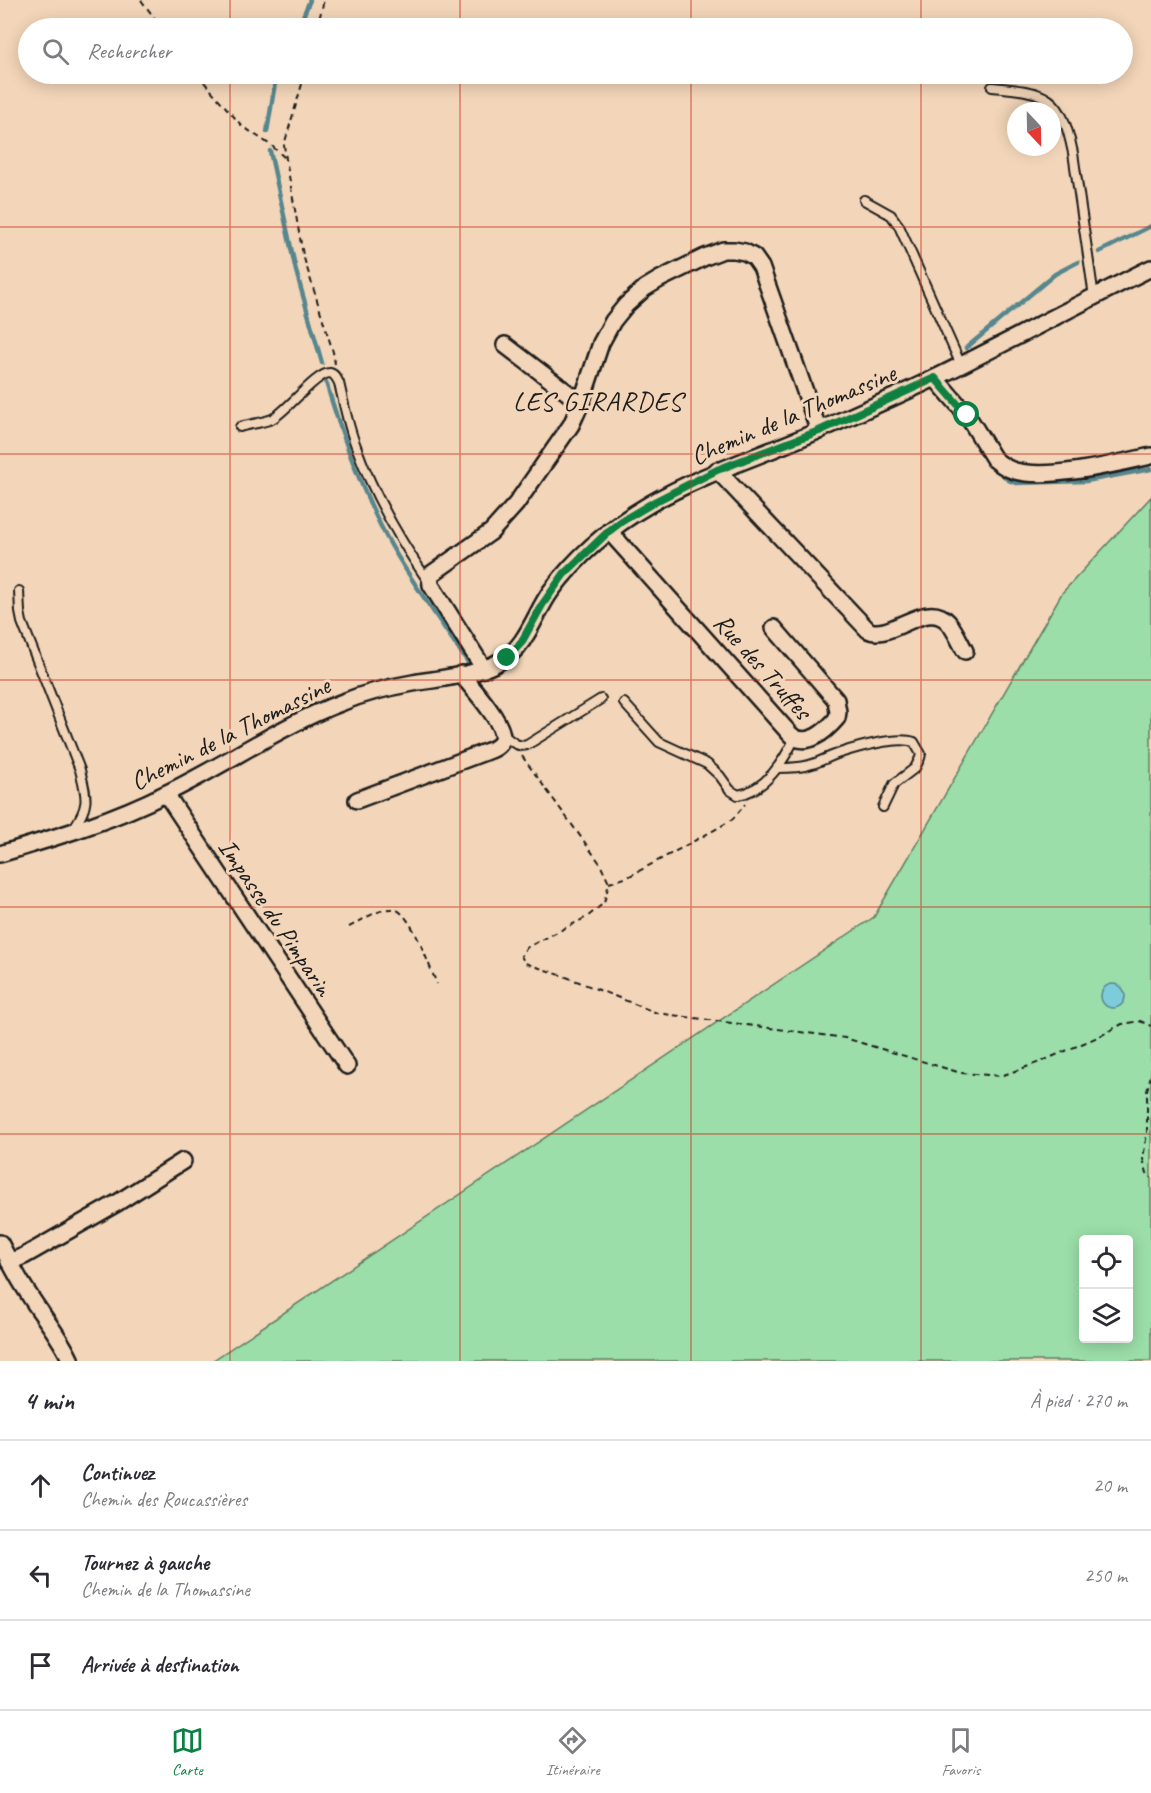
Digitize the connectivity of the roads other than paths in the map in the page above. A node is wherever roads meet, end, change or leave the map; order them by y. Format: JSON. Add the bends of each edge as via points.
{"nodes":[{"id":1,"x":992,"y":87,"type":"dead end"},
{"id":2,"x":864,"y":200,"type":"dead end"},
{"id":3,"x":1151,"y":268,"type":"edge"},
{"id":4,"x":1094,"y":297,"type":"junction"},
{"id":5,"x":505,"y":345,"type":"dead end"},
{"id":6,"x":961,"y":365,"type":"junction"},
{"id":7,"x":935,"y":378,"type":"junction"},
{"id":8,"x":581,"y":403,"type":"junction"},
{"id":9,"x":240,"y":427,"type":"dead end"},
{"id":10,"x":819,"y":431,"type":"junction"},
{"id":11,"x":1151,"y":456,"type":"edge"},
{"id":12,"x":717,"y":470,"type":"junction"},
{"id":13,"x":609,"y":531,"type":"junction"},
{"id":14,"x":431,"y":585,"type":"junction"},
{"id":15,"x":19,"y":591,"type":"dead end"},
{"id":16,"x":774,"y":628,"type":"dead end"},
{"id":17,"x":965,"y":651,"type":"dead end"},
{"id":18,"x":484,"y":669,"type":"junction"},
{"id":19,"x":461,"y":675,"type":"junction"},
{"id":20,"x":601,"y":699,"type":"dead end"},
{"id":21,"x":624,"y":703,"type":"dead end"},
{"id":22,"x":502,"y":734,"type":"junction"},
{"id":23,"x":795,"y":738,"type":"junction"},
{"id":24,"x":777,"y":768,"type":"junction"},
{"id":25,"x":166,"y":794,"type":"junction"},
{"id":26,"x":357,"y":800,"type":"dead end"},
{"id":27,"x":883,"y":807,"type":"dead end"},
{"id":28,"x":71,"y":832,"type":"junction"},
{"id":29,"x":0,"y":854,"type":"edge"},
{"id":30,"x":347,"y":1066,"type":"dead end"},
{"id":31,"x":183,"y":1161,"type":"dead end"},
{"id":32,"x":0,"y":1243,"type":"edge"},
{"id":33,"x":9,"y":1262,"type":"junction"},
{"id":34,"x":71,"y":1361,"type":"edge"}],
"edges":[{"from":1,"to":4,"type":"lane","via":[[1038,93],[1055,103],[1061,113],[1073,153]]},
{"from":2,"to":6,"type":"lane","via":[[891,215],[899,226]]},
{"from":3,"to":4,"type":"street","name":"Chemin de la Thomassine"},
{"from":4,"to":6,"type":"street","name":"Chemin de la Thomassine"},
{"from":5,"to":8,"type":"street"},
{"from":6,"to":7,"type":"street","name":"Chemin de la Thomassine"},
{"from":7,"to":10,"type":"street","name":"Chemin de la Thomassine"},
{"from":7,"to":11,"type":"street","via":[[967,415],[994,459],[1015,471],[1075,470]]},
{"from":8,"to":10,"type":"street","via":[[601,344],[612,321],[626,305],[660,279],[705,257],[734,249],[750,254],[761,267]]},
{"from":8,"to":14,"type":"street","via":[[561,441],[507,514],[491,532],[432,573]]},
{"from":9,"to":14,"type":"lane","via":[[273,418],[314,380],[330,373],[335,376],[362,462],[397,532]]},
{"from":10,"to":12,"type":"street","name":"Chemin de la Thomassine"},
{"from":12,"to":13,"type":"street","name":"Chemin de la Thomassine","via":[[656,501]]},
{"from":12,"to":17,"type":"street","via":[[868,630],[878,633],[933,615],[948,622]]},
{"from":13,"to":18,"type":"street","name":"Chemin de la Thomassine","via":[[553,588],[514,651]]},
{"from":13,"to":23,"type":"street","name":"Rue des Truffes"},
{"from":14,"to":18,"type":"street"},
{"from":15,"to":28,"type":"lane","via":[[22,622],[85,791],[83,815]]},
{"from":16,"to":23,"type":"street","name":"Rue des Truffes","via":[[838,705],[837,718],[831,724],[808,740]]},
{"from":18,"to":19,"type":"street","name":"Chemin de la Thomassine"},
{"from":19,"to":22,"type":"street","via":[[498,721]]},
{"from":19,"to":25,"type":"street","name":"Chemin de la Thomassine","via":[[374,692],[334,705],[293,723]]},
{"from":20,"to":22,"type":"lane","via":[[527,745],[516,745]]},
{"from":21,"to":24,"type":"lane","via":[[659,742],[707,764],[738,795],[752,792]]},
{"from":22,"to":26,"type":"street","via":[[496,748]]},
{"from":23,"to":24,"type":"lane"},
{"from":24,"to":27,"type":"lane","via":[[802,767],[860,747],[899,740],[914,742],[921,754],[918,764],[894,784]]},
{"from":25,"to":28,"type":"street","name":"Chemin de la Thomassine"},
{"from":25,"to":30,"type":"street","name":"Impasse du Pimparin"},
{"from":28,"to":29,"type":"street","name":"Chemin de la Thomassine"},
{"from":31,"to":33,"type":"street","via":[[117,1203]]},
{"from":32,"to":33,"type":"street"},
{"from":33,"to":34,"type":"street"}]}
